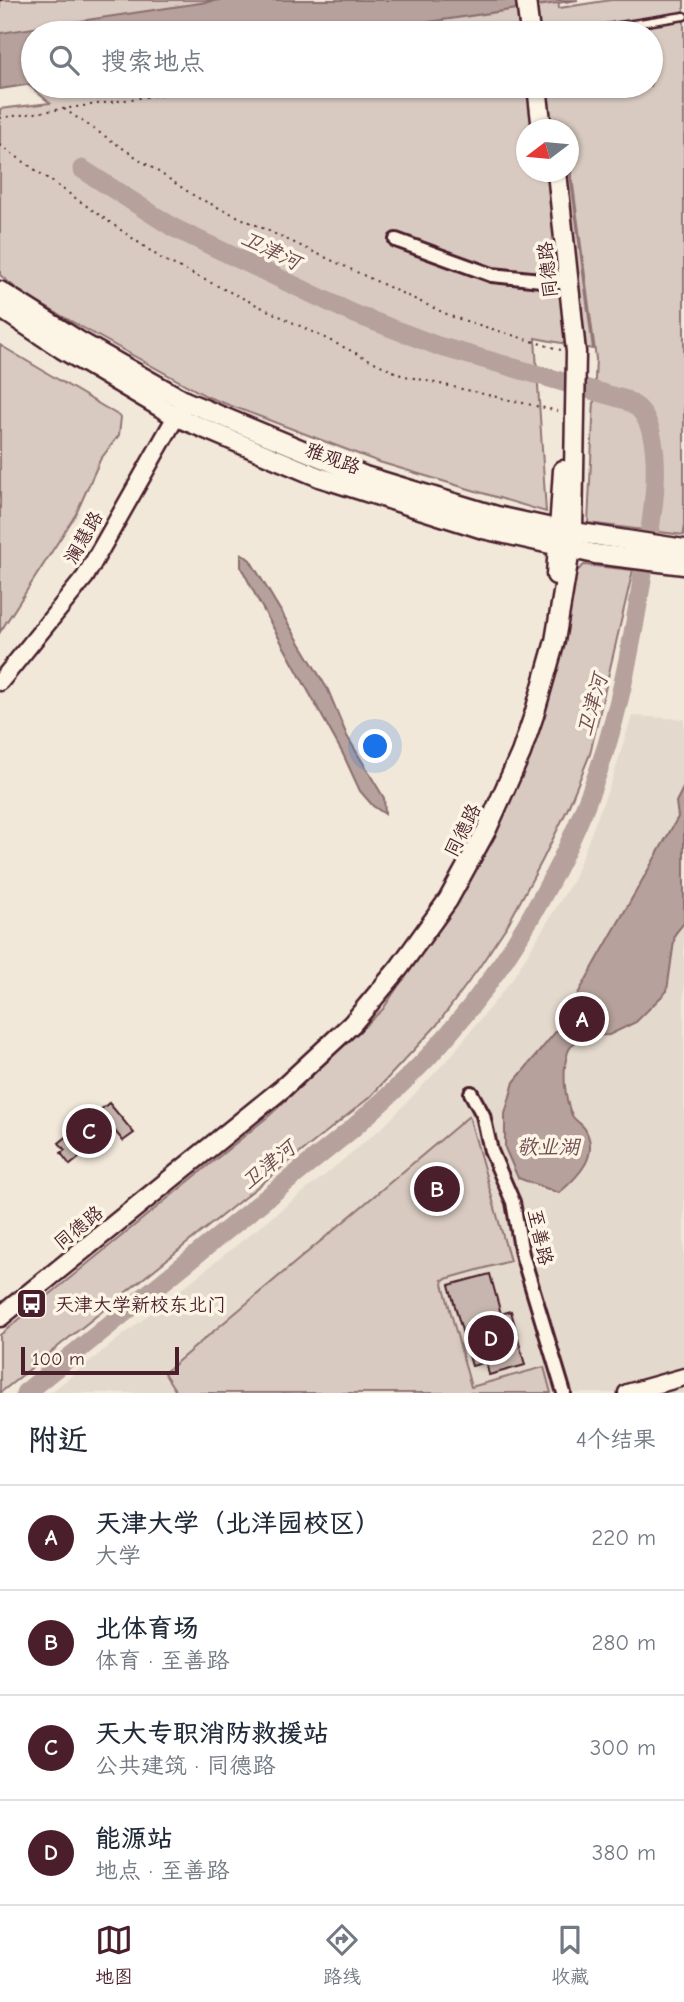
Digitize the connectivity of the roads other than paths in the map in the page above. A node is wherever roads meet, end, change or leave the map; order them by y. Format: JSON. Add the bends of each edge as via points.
{"nodes":[{"id":1,"x":526,"y":0,"type":"edge"},
{"id":2,"x":684,"y":16,"type":"edge"},
{"id":3,"x":534,"y":20,"type":"edge"},
{"id":4,"x":652,"y":21,"type":"edge"},
{"id":5,"x":538,"y":98,"type":"edge"},
{"id":6,"x":548,"y":98,"type":"edge"},
{"id":7,"x":541,"y":119,"type":"edge"},
{"id":8,"x":551,"y":119,"type":"edge"},
{"id":9,"x":549,"y":182,"type":"edge"},
{"id":10,"x":558,"y":182,"type":"edge"},
{"id":11,"x":397,"y":240,"type":"dead end"},
{"id":12,"x":566,"y":283,"type":"junction"},
{"id":13,"x":0,"y":291,"type":"edge"},
{"id":14,"x":0,"y":308,"type":"edge"},
{"id":15,"x":181,"y":409,"type":"junction"},
{"id":16,"x":566,"y":539,"type":"junction"},
{"id":17,"x":673,"y":554,"type":"edge"},
{"id":18,"x":684,"y":565,"type":"edge"},
{"id":19,"x":0,"y":682,"type":"edge"},
{"id":20,"x":471,"y":1093,"type":"dead end"},
{"id":21,"x":0,"y":1302,"type":"edge"},
{"id":22,"x":0,"y":1317,"type":"edge"},
{"id":23,"x":684,"y":1377,"type":"edge"},
{"id":24,"x":564,"y":1393,"type":"edge"},
{"id":25,"x":626,"y":1393,"type":"edge"}],
"edges":[{"from":1,"to":3,"type":"main road"},
{"from":2,"to":4,"type":"lane"},
{"from":5,"to":7,"type":"main road"},
{"from":6,"to":8,"type":"main road"},
{"from":9,"to":12,"type":"main road","name":"同德路"},
{"from":10,"to":12,"type":"main road","name":"同德路"},
{"from":11,"to":12,"type":"street","via":[[492,275]]},
{"from":12,"to":16,"type":"main road","name":"同德路","via":[[571,352]]},
{"from":13,"to":15,"type":"main road","name":"雅观路"},
{"from":14,"to":15,"type":"main road","name":"雅观路","via":[[62,349]]},
{"from":15,"to":16,"type":"main road","name":"雅观路","via":[[365,476]]},
{"from":15,"to":19,"type":"street","name":"澜慧路","via":[[85,577]]},
{"from":16,"to":17,"type":"main road","name":"雅观路"},
{"from":16,"to":21,"type":"main road","name":"同德路","via":[[540,658],[511,751],[478,829],[409,940],[349,1011],[294,1064]]},
{"from":16,"to":22,"type":"main road","name":"同德路","via":[[555,641],[521,753],[468,866],[406,959],[352,1024],[283,1088]]},
{"from":17,"to":18,"type":"main road","name":"雅观路"},
{"from":20,"to":24,"type":"street","name":"至善路","via":[[513,1202],[522,1254]]},
{"from":23,"to":25,"type":"street"}]}
